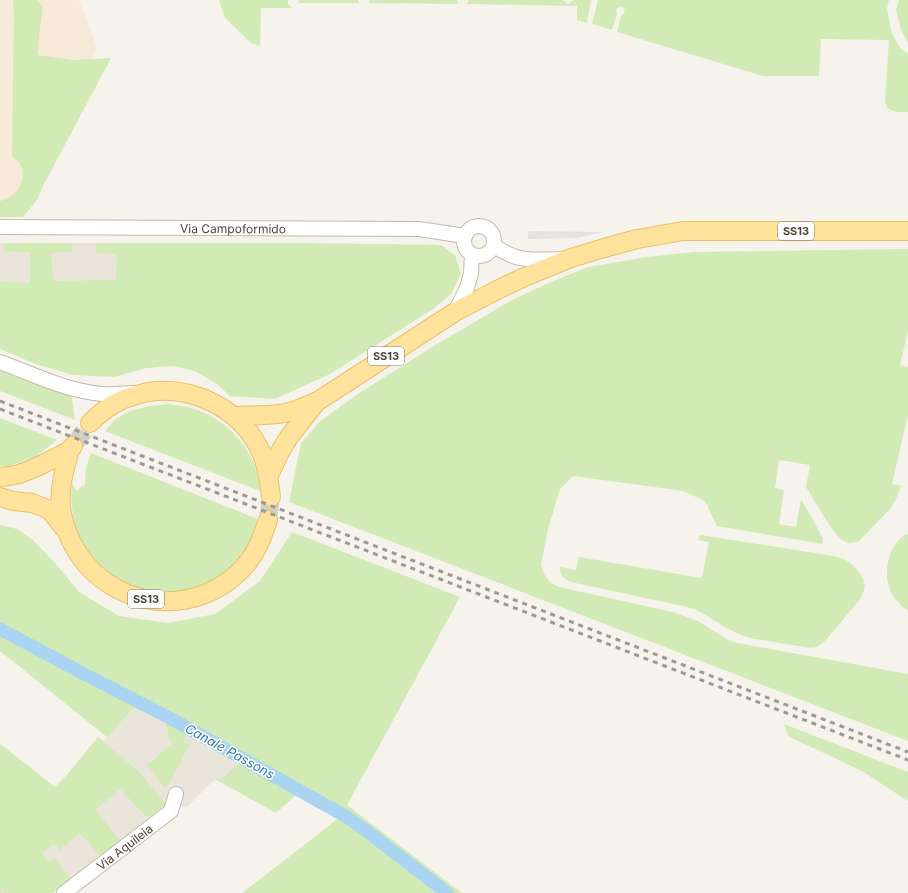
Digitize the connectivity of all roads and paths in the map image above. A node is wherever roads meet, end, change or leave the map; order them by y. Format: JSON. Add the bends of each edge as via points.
{"nodes":[{"id":1,"x":0,"y":227,"type":"edge"},
{"id":2,"x":908,"y":231,"type":"edge"},
{"id":3,"x":465,"y":236,"type":"junction"},
{"id":4,"x":494,"y":246,"type":"junction"},
{"id":5,"x":472,"y":255,"type":"junction"},
{"id":6,"x":571,"y":258,"type":"junction"},
{"id":7,"x":455,"y":312,"type":"junction"},
{"id":8,"x":0,"y":362,"type":"edge"},
{"id":9,"x":147,"y":392,"type":"junction"},
{"id":10,"x":318,"y":401,"type":"junction"},
{"id":11,"x":234,"y":416,"type":"junction"},
{"id":12,"x":90,"y":423,"type":"tunnel mouth"},
{"id":13,"x":269,"y":475,"type":"junction"},
{"id":14,"x":0,"y":477,"type":"edge"},
{"id":15,"x":0,"y":497,"type":"edge"},
{"id":16,"x":271,"y":497,"type":"tunnel mouth"},
{"id":17,"x":268,"y":520,"type":"tunnel mouth"},
{"id":18,"x":66,"y":531,"type":"junction"},
{"id":19,"x":176,"y":794,"type":"dead end"},
{"id":20,"x":64,"y":893,"type":"edge"}],
"edges":[{"from":1,"to":3,"type":"street","name":"Via Campoformido","via":[[419,229]]},
{"from":2,"to":6,"type":"main road","number":"SS13","via":[[683,231],[637,239]]},
{"from":3,"to":4,"type":"street","via":[[473,228],[484,227],[493,234]]},
{"from":3,"to":5,"type":"street","via":[[466,249]]},
{"from":4,"to":5,"type":"street","via":[[488,254]]},
{"from":4,"to":6,"type":"street","via":[[520,258]]},
{"from":5,"to":7,"type":"street","via":[[467,288]]},
{"from":6,"to":7,"type":"main road","number":"SS13","via":[[499,289]]},
{"from":7,"to":10,"type":"main road","number":"SS13"},
{"from":8,"to":9,"type":"street","via":[[84,392]]},
{"from":9,"to":11,"type":"main road","via":[[184,392],[219,405]]},
{"from":9,"to":12,"type":"main road","via":[[122,400],[99,414]]},
{"from":10,"to":11,"type":"main road","number":"SS13","via":[[284,413]]},
{"from":10,"to":13,"type":"main road","number":"SS13","via":[[289,437]]},
{"from":11,"to":13,"type":"main road","via":[[250,433],[262,453]]},
{"from":13,"to":16,"type":"main road"},
{"from":14,"to":18,"type":"main road","number":"SS13","via":[[36,468],[72,448],[61,481],[61,506]]},
{"from":15,"to":18,"type":"main road","number":"SS13","via":[[32,503],[50,510]]},
{"from":17,"to":18,"type":"main road","number":"SS13","via":[[257,548],[234,577],[194,598],[172,601],[149,600],[127,594],[107,584],[85,563]]},
{"from":19,"to":20,"type":"street","name":"Via Aquileia","via":[[171,811]]}]}
